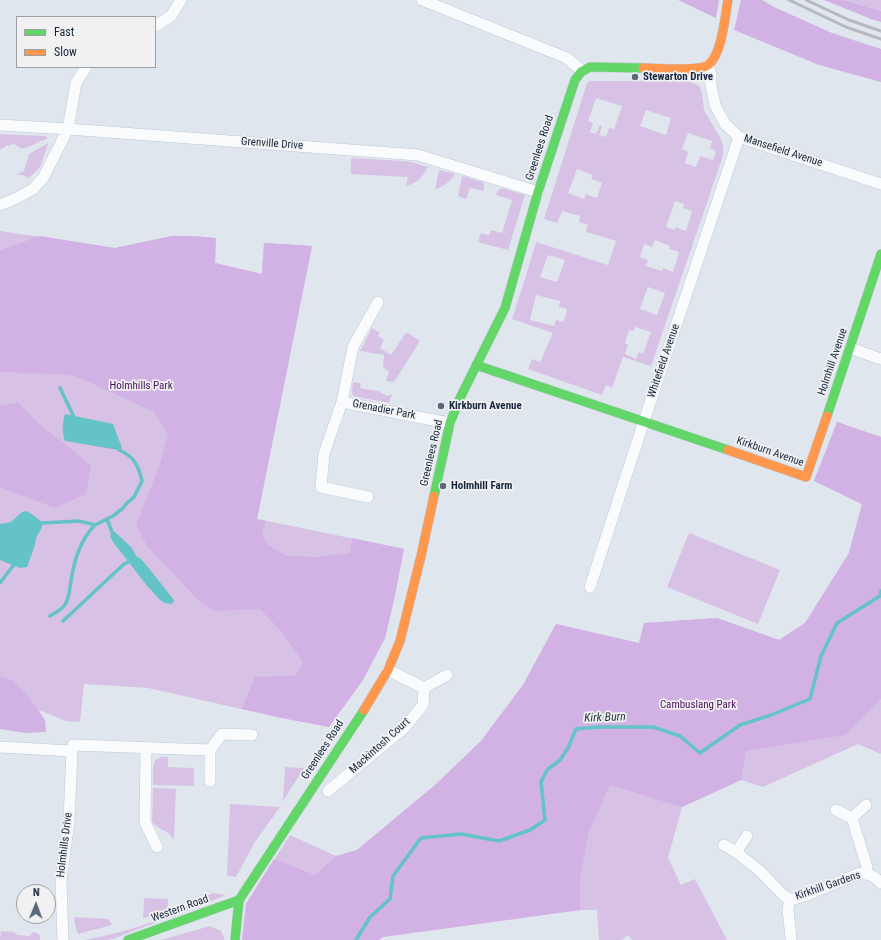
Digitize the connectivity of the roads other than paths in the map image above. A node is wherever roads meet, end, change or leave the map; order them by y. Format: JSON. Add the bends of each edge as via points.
{"nodes":[{"id":1,"x":181,"y":0,"type":"edge"},
{"id":2,"x":422,"y":0,"type":"edge"},
{"id":3,"x":728,"y":0,"type":"edge"},
{"id":4,"x":156,"y":25,"type":"edge"},
{"id":5,"x":708,"y":65,"type":"junction"},
{"id":6,"x":85,"y":68,"type":"edge"},
{"id":7,"x":582,"y":71,"type":"junction"},
{"id":8,"x":0,"y":125,"type":"edge"},
{"id":9,"x":68,"y":129,"type":"junction"},
{"id":10,"x":739,"y":137,"type":"junction"},
{"id":11,"x":881,"y":184,"type":"edge"},
{"id":12,"x":538,"y":192,"type":"junction"},
{"id":13,"x":0,"y":205,"type":"edge"},
{"id":14,"x":881,"y":254,"type":"edge"},
{"id":15,"x":378,"y":302,"type":"dead end"},
{"id":16,"x":850,"y":348,"type":"junction"},
{"id":17,"x":881,"y":359,"type":"edge"},
{"id":18,"x":476,"y":365,"type":"junction"},
{"id":19,"x":342,"y":402,"type":"junction"},
{"id":20,"x":644,"y":421,"type":"junction"},
{"id":21,"x":450,"y":422,"type":"junction"},
{"id":22,"x":806,"y":477,"type":"joint"},
{"id":23,"x":368,"y":497,"type":"dead end"},
{"id":24,"x":590,"y":587,"type":"dead end"},
{"id":25,"x":388,"y":670,"type":"junction"},
{"id":26,"x":447,"y":675,"type":"dead end"},
{"id":27,"x":424,"y":688,"type":"junction"},
{"id":28,"x":252,"y":735,"type":"dead end"},
{"id":29,"x":0,"y":747,"type":"edge"},
{"id":30,"x":146,"y":748,"type":"junction"},
{"id":31,"x":210,"y":750,"type":"junction"},
{"id":32,"x":72,"y":751,"type":"junction"},
{"id":33,"x":210,"y":781,"type":"dead end"},
{"id":34,"x":328,"y":792,"type":"dead end"},
{"id":35,"x":866,"y":805,"type":"dead end"},
{"id":36,"x":836,"y":810,"type":"dead end"},
{"id":37,"x":852,"y":818,"type":"junction"},
{"id":38,"x":746,"y":836,"type":"dead end"},
{"id":39,"x":724,"y":845,"type":"dead end"},
{"id":40,"x":157,"y":847,"type":"dead end"},
{"id":41,"x":736,"y":852,"type":"junction"},
{"id":42,"x":867,"y":874,"type":"junction"},
{"id":43,"x":881,"y":883,"type":"edge"},
{"id":44,"x":790,"y":899,"type":"junction"},
{"id":45,"x":239,"y":900,"type":"junction"},
{"id":46,"x":792,"y":939,"type":"edge"},
{"id":47,"x":63,"y":940,"type":"edge"},
{"id":48,"x":128,"y":940,"type":"edge"},
{"id":49,"x":235,"y":940,"type":"edge"}],
"edges":[{"from":1,"to":4,"type":"street","via":[[171,16]]},
{"from":2,"to":7,"type":"street","via":[[567,58]]},
{"from":3,"to":5,"type":"main road","via":[[717,54]]},
{"from":5,"to":7,"type":"main road","via":[[693,69],[590,68]]},
{"from":5,"to":10,"type":"street","name":"Mansefield Avenue","via":[[715,105],[725,124]]},
{"from":6,"to":9,"type":"street","via":[[76,83]]},
{"from":7,"to":12,"type":"main road","name":"Greenlees Road","via":[[575,80]]},
{"from":8,"to":9,"type":"street","name":"Grenville Drive"},
{"from":9,"to":12,"type":"street","name":"Grenville Drive","via":[[418,155]]},
{"from":9,"to":13,"type":"street","via":[[43,178],[33,189]]},
{"from":10,"to":11,"type":"street","name":"Mansefield Avenue"},
{"from":10,"to":20,"type":"street","name":"Whitefield Avenue"},
{"from":12,"to":18,"type":"main road","name":"Greenlees Road","via":[[505,308]]},
{"from":14,"to":16,"type":"main road","name":"Holmhill Avenue"},
{"from":15,"to":19,"type":"street","name":"Grenadier Park","via":[[352,347]]},
{"from":16,"to":17,"type":"street"},
{"from":16,"to":22,"type":"main road","name":"Holmhill Avenue"},
{"from":18,"to":20,"type":"main road","name":"Kirkburn Avenue"},
{"from":18,"to":21,"type":"main road","name":"Greenlees Road"},
{"from":19,"to":21,"type":"street","name":"Grenadier Park"},
{"from":19,"to":23,"type":"street","name":"Grenadier Park","via":[[324,454],[321,487]]},
{"from":20,"to":22,"type":"main road","name":"Kirkburn Avenue"},
{"from":20,"to":24,"type":"street","name":"Whitefield Avenue"},
{"from":21,"to":25,"type":"main road","name":"Greenlees Road","via":[[400,641]]},
{"from":25,"to":27,"type":"street"},
{"from":25,"to":45,"type":"main road","name":"Greenlees Road"},
{"from":26,"to":27,"type":"street"},
{"from":27,"to":34,"type":"street","name":"Mackintosh Court","via":[[423,705],[404,728]]},
{"from":28,"to":31,"type":"street","via":[[222,734]]},
{"from":29,"to":32,"type":"street"},
{"from":30,"to":31,"type":"street"},
{"from":30,"to":32,"type":"street","via":[[73,745]]},
{"from":30,"to":40,"type":"street","via":[[145,822]]},
{"from":31,"to":33,"type":"street"},
{"from":32,"to":47,"type":"street","name":"Holmhills Drive","via":[[70,822],[61,881]]},
{"from":35,"to":37,"type":"street"},
{"from":36,"to":37,"type":"street"},
{"from":37,"to":42,"type":"street","name":"Kirkhill Gardens"},
{"from":38,"to":41,"type":"street"},
{"from":39,"to":41,"type":"street","name":"Kirkhill Gardens"},
{"from":41,"to":44,"type":"street","name":"Kirkhill Gardens"},
{"from":42,"to":43,"type":"street","name":"Kirkhill Gardens"},
{"from":42,"to":44,"type":"street","name":"Kirkhill Gardens","via":[[860,874]]},
{"from":44,"to":46,"type":"street","name":"Kirkhill Gardens","via":[[788,909]]},
{"from":45,"to":48,"type":"main road","name":"Western Road"},
{"from":45,"to":49,"type":"main road","name":"Greenlees Road"}]}
